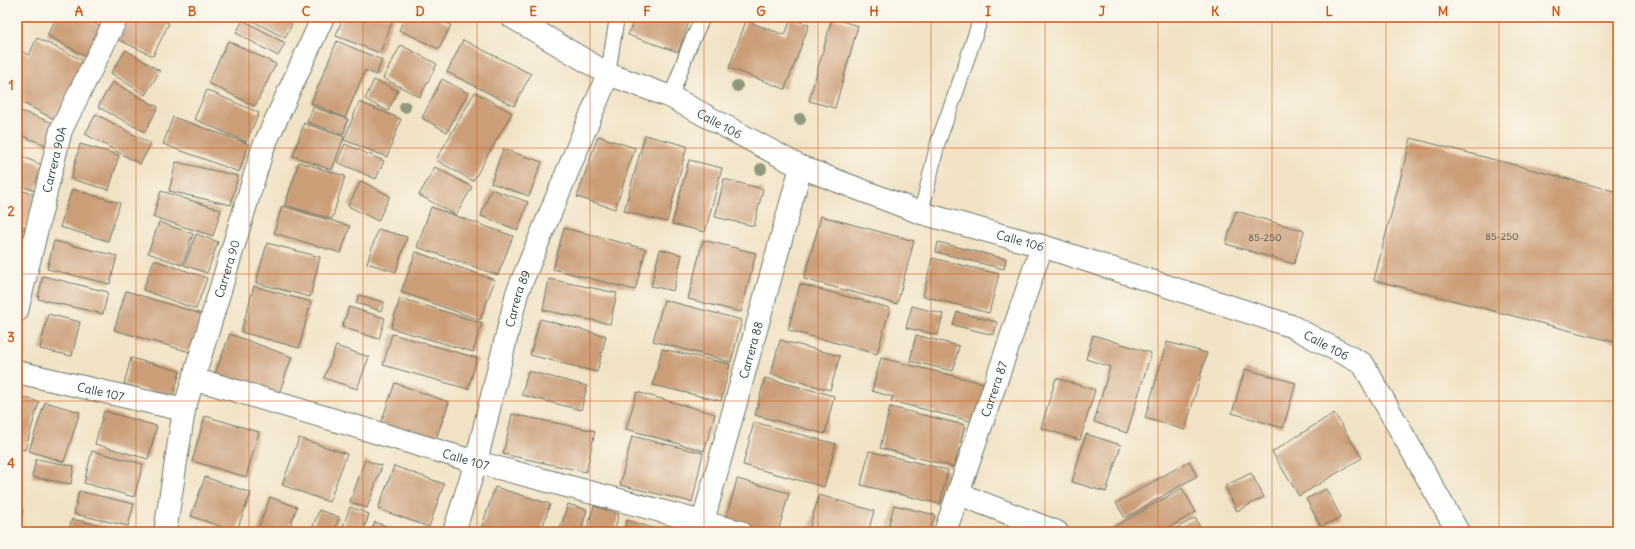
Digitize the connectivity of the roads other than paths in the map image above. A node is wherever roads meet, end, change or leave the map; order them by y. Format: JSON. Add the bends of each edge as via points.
{"nodes":[{"id":1,"x":117,"y":17,"type":"edge"},
{"id":2,"x":323,"y":17,"type":"edge"},
{"id":3,"x":617,"y":17,"type":"edge"},
{"id":4,"x":703,"y":17,"type":"edge"},
{"id":5,"x":981,"y":17,"type":"edge"},
{"id":6,"x":521,"y":19,"type":"edge"},
{"id":7,"x":608,"y":74,"type":"junction"},
{"id":8,"x":671,"y":97,"type":"junction"},
{"id":9,"x":801,"y":167,"type":"junction"},
{"id":10,"x":921,"y":213,"type":"junction"},
{"id":11,"x":1042,"y":246,"type":"junction"},
{"id":12,"x":17,"y":311,"type":"edge"},
{"id":13,"x":17,"y":372,"type":"edge"},
{"id":14,"x":194,"y":381,"type":"junction"},
{"id":15,"x":184,"y":410,"type":"junction"},
{"id":16,"x":476,"y":462,"type":"junction"},
{"id":17,"x":959,"y":494,"type":"junction"},
{"id":18,"x":701,"y":527,"type":"edge"},
{"id":19,"x":171,"y":531,"type":"edge"},
{"id":20,"x":454,"y":532,"type":"edge"},
{"id":21,"x":740,"y":532,"type":"edge"},
{"id":22,"x":945,"y":532,"type":"edge"},
{"id":23,"x":1057,"y":532,"type":"edge"},
{"id":24,"x":1458,"y":532,"type":"edge"}],
"edges":[{"from":1,"to":12,"type":"street","name":"Carrera 90A","via":[[61,130]]},
{"from":2,"to":14,"type":"street","name":"Carrera 90","via":[[263,148]]},
{"from":3,"to":7,"type":"lane"},
{"from":4,"to":8,"type":"lane"},
{"from":5,"to":10,"type":"lane","via":[[938,142]]},
{"from":6,"to":7,"type":"street","name":"Calle 106"},
{"from":7,"to":8,"type":"street","name":"Calle 106"},
{"from":7,"to":16,"type":"street","name":"Carrera 89","via":[[517,293]]},
{"from":8,"to":9,"type":"street","name":"Calle 106"},
{"from":9,"to":10,"type":"street","name":"Calle 106"},
{"from":9,"to":18,"type":"street","name":"Carrera 88"},
{"from":10,"to":11,"type":"street","name":"Calle 106"},
{"from":11,"to":17,"type":"street","name":"Carrera 87"},
{"from":11,"to":24,"type":"street","name":"Calle 106","via":[[1291,326],[1363,364]]},
{"from":13,"to":15,"type":"street","name":"Calle 107"},
{"from":14,"to":15,"type":"street","name":"Carrera 90"},
{"from":14,"to":16,"type":"street","name":"Calle 107","via":[[213,384]]},
{"from":15,"to":19,"type":"street","name":"Carrera 90"},
{"from":16,"to":18,"type":"street","name":"Calle 107"},
{"from":16,"to":20,"type":"street","name":"Carrera 89"},
{"from":17,"to":22,"type":"street","name":"Carrera 87"},
{"from":17,"to":23,"type":"street"},
{"from":18,"to":21,"type":"street","name":"Calle 107"}]}
